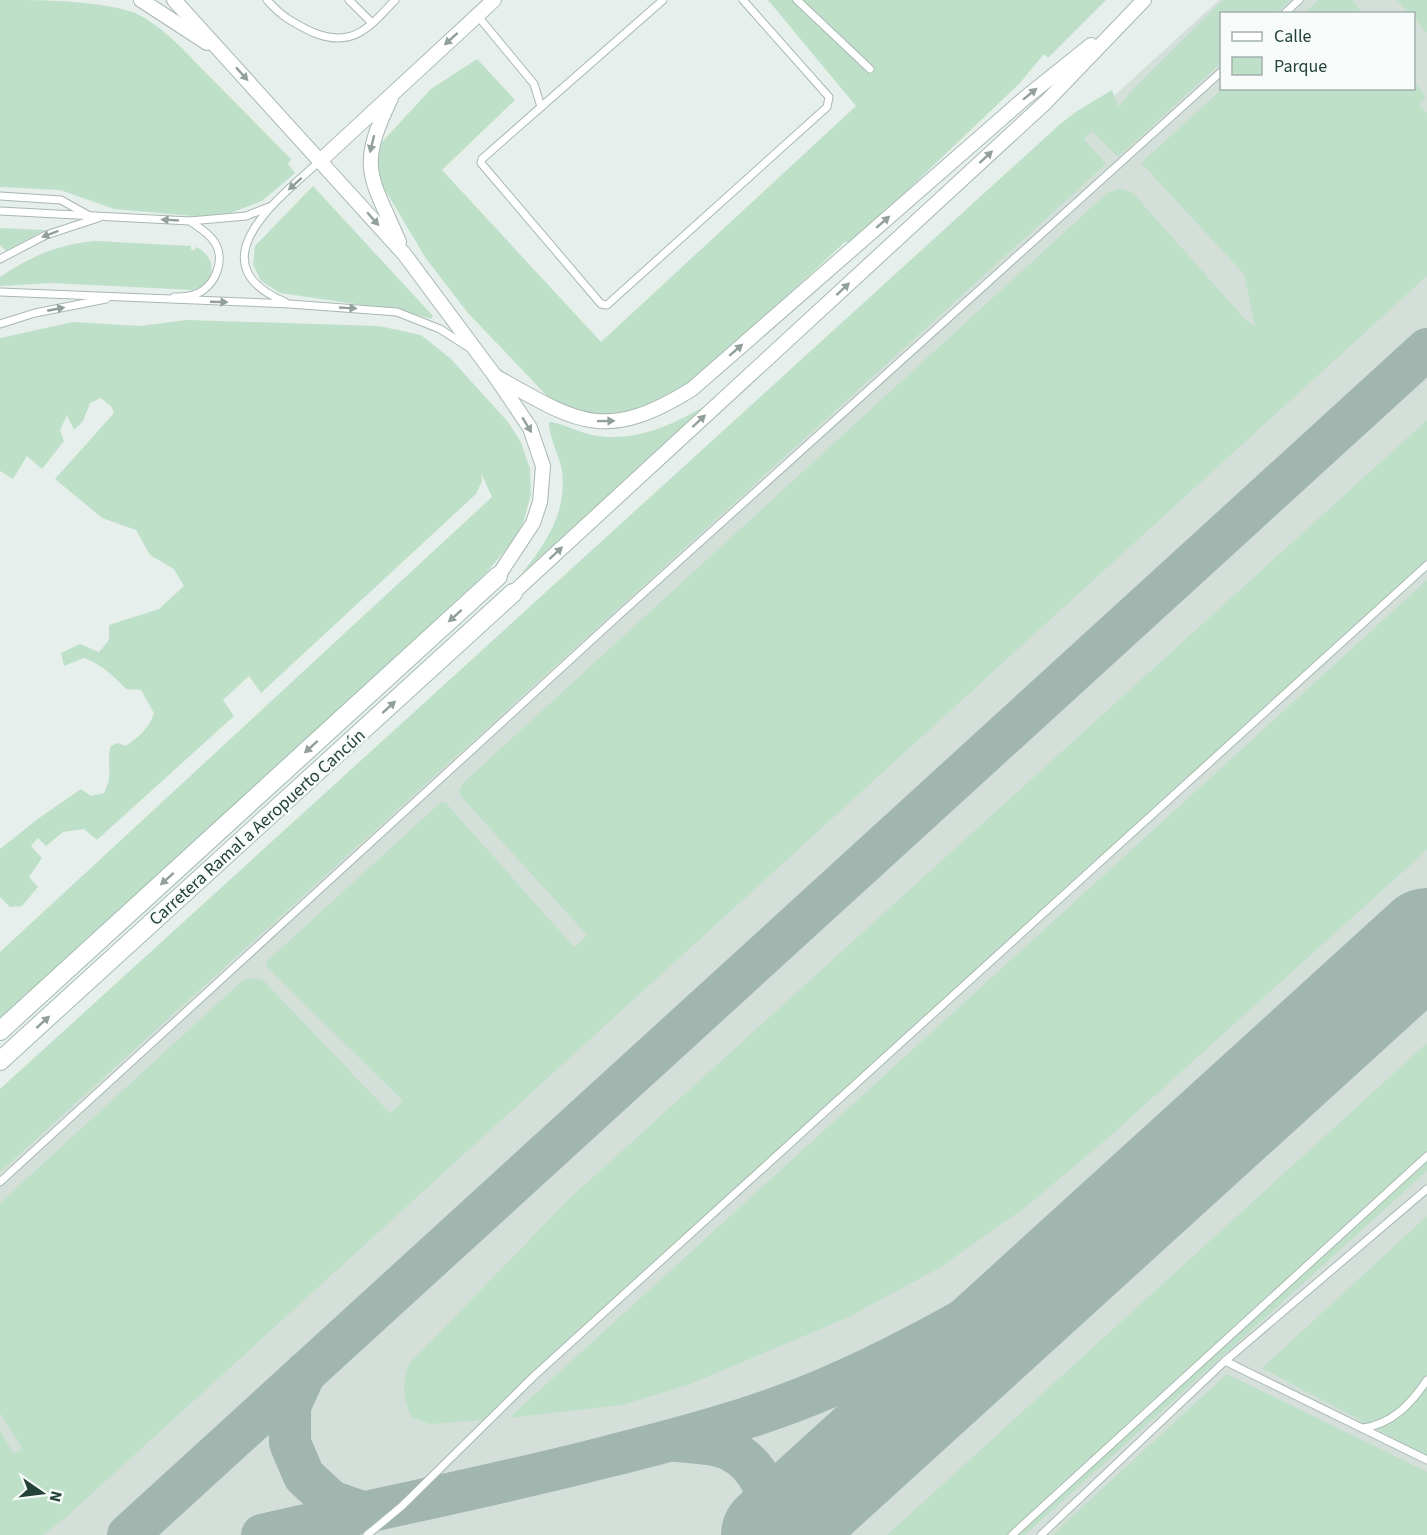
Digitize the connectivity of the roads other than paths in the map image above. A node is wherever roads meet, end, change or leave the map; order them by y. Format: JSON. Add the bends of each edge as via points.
{"nodes":[{"id":1,"x":141,"y":0,"type":"edge"},
{"id":2,"x":174,"y":0,"type":"edge"},
{"id":3,"x":267,"y":0,"type":"edge"},
{"id":4,"x":349,"y":0,"type":"edge"},
{"id":5,"x":395,"y":0,"type":"edge"},
{"id":6,"x":484,"y":0,"type":"edge"},
{"id":7,"x":494,"y":0,"type":"edge"},
{"id":8,"x":663,"y":0,"type":"edge"},
{"id":9,"x":743,"y":0,"type":"edge"},
{"id":10,"x":797,"y":0,"type":"edge"},
{"id":11,"x":1146,"y":0,"type":"edge"},
{"id":12,"x":1299,"y":0,"type":"edge"},
{"id":13,"x":1134,"y":10,"type":"junction"},
{"id":14,"x":1286,"y":12,"type":"edge"},
{"id":15,"x":477,"y":16,"type":"junction"},
{"id":16,"x":372,"y":23,"type":"junction"},
{"id":17,"x":226,"y":56,"type":"junction"},
{"id":18,"x":870,"y":69,"type":"dead end"},
{"id":19,"x":1220,"y":72,"type":"edge"},
{"id":20,"x":395,"y":91,"type":"junction"},
{"id":21,"x":541,"y":107,"type":"junction"},
{"id":22,"x":321,"y":160,"type":"junction"},
{"id":23,"x":0,"y":196,"type":"edge"},
{"id":24,"x":269,"y":207,"type":"junction"},
{"id":25,"x":0,"y":212,"type":"edge"},
{"id":26,"x":88,"y":215,"type":"junction"},
{"id":27,"x":103,"y":216,"type":"junction"},
{"id":28,"x":190,"y":221,"type":"junction"},
{"id":29,"x":405,"y":255,"type":"junction"},
{"id":30,"x":0,"y":259,"type":"edge"},
{"id":31,"x":0,"y":292,"type":"edge"},
{"id":32,"x":118,"y":297,"type":"junction"},
{"id":33,"x":151,"y":300,"type":"junction"},
{"id":34,"x":290,"y":304,"type":"junction"},
{"id":35,"x":0,"y":324,"type":"edge"},
{"id":36,"x":476,"y":352,"type":"junction"},
{"id":37,"x":495,"y":376,"type":"junction"},
{"id":38,"x":1427,"y":565,"type":"edge"},
{"id":39,"x":498,"y":576,"type":"joint"},
{"id":40,"x":513,"y":593,"type":"joint"},
{"id":41,"x":0,"y":1031,"type":"edge"},
{"id":42,"x":0,"y":1061,"type":"edge"},
{"id":43,"x":1427,"y":1156,"type":"edge"},
{"id":44,"x":0,"y":1182,"type":"edge"},
{"id":45,"x":1427,"y":1189,"type":"edge"},
{"id":46,"x":1225,"y":1361,"type":"junction"},
{"id":47,"x":1427,"y":1380,"type":"edge"},
{"id":48,"x":1364,"y":1428,"type":"junction"},
{"id":49,"x":1427,"y":1460,"type":"edge"},
{"id":50,"x":367,"y":1535,"type":"edge"},
{"id":51,"x":1012,"y":1535,"type":"edge"},
{"id":52,"x":1041,"y":1535,"type":"edge"}],
"edges":[{"from":1,"to":17,"type":"street"},
{"from":2,"to":17,"type":"street"},
{"from":3,"to":16,"type":"lane","via":[[285,19],[331,40],[354,36]]},
{"from":4,"to":16,"type":"lane"},
{"from":5,"to":16,"type":"lane"},
{"from":6,"to":15,"type":"lane"},
{"from":7,"to":15,"type":"street"},
{"from":8,"to":21,"type":"lane"},
{"from":9,"to":21,"type":"lane","via":[[829,97],[829,102],[607,304],[601,304],[481,163]]},
{"from":10,"to":18,"type":"lane"},
{"from":11,"to":13,"type":"street"},
{"from":12,"to":14,"type":"lane"},
{"from":37,"to":13,"type":"street","one_way":true,"via":[[562,412],[603,423],[641,417],[671,402],[692,389],[1025,98]]},
{"from":40,"to":13,"type":"street","one_way":true,"via":[[1046,102]]},
{"from":15,"to":20,"type":"street","one_way":true},
{"from":15,"to":21,"type":"lane","via":[[534,84]]},
{"from":17,"to":22,"type":"street","one_way":true},
{"from":19,"to":44,"type":"lane"},
{"from":20,"to":22,"type":"street"},
{"from":20,"to":29,"type":"street","one_way":true,"via":[[372,142],[369,168]]},
{"from":22,"to":24,"type":"lane","one_way":true},
{"from":22,"to":29,"type":"street","one_way":true},
{"from":23,"to":26,"type":"lane","via":[[62,200]]},
{"from":24,"to":28,"type":"lane","via":[[246,216]]},
{"from":24,"to":34,"type":"lane","via":[[251,229],[246,243],[247,271],[266,294]]},
{"from":25,"to":26,"type":"lane"},
{"from":26,"to":27,"type":"lane"},
{"from":28,"to":27,"type":"lane","one_way":true},
{"from":27,"to":30,"type":"lane","one_way":true,"via":[[46,235]]},
{"from":28,"to":33,"type":"lane","via":[[218,249],[213,281],[194,295]]},
{"from":29,"to":36,"type":"street"},
{"from":31,"to":32,"type":"lane"},
{"from":32,"to":33,"type":"lane"},
{"from":35,"to":32,"type":"lane","one_way":true},
{"from":33,"to":34,"type":"lane","one_way":true},
{"from":34,"to":36,"type":"lane","one_way":true,"via":[[397,312],[440,329]]},
{"from":36,"to":37,"type":"street"},
{"from":37,"to":39,"type":"street","one_way":true,"via":[[530,428],[543,466],[540,502],[533,523]]},
{"from":38,"to":50,"type":"lane","via":[[534,1376],[402,1506]]},
{"from":39,"to":41,"type":"main road","name":"Carretera Ramal a Aeropuerto Cancún","one_way":true},
{"from":42,"to":40,"type":"main road","name":"Carretera Ramal a Aeropuerto Cancún","one_way":true},
{"from":43,"to":51,"type":"lane"},
{"from":45,"to":46,"type":"lane"},
{"from":46,"to":48,"type":"lane"},
{"from":46,"to":52,"type":"lane"},
{"from":47,"to":48,"type":"lane","via":[[1401,1411],[1381,1425]]},
{"from":48,"to":49,"type":"lane"}]}
